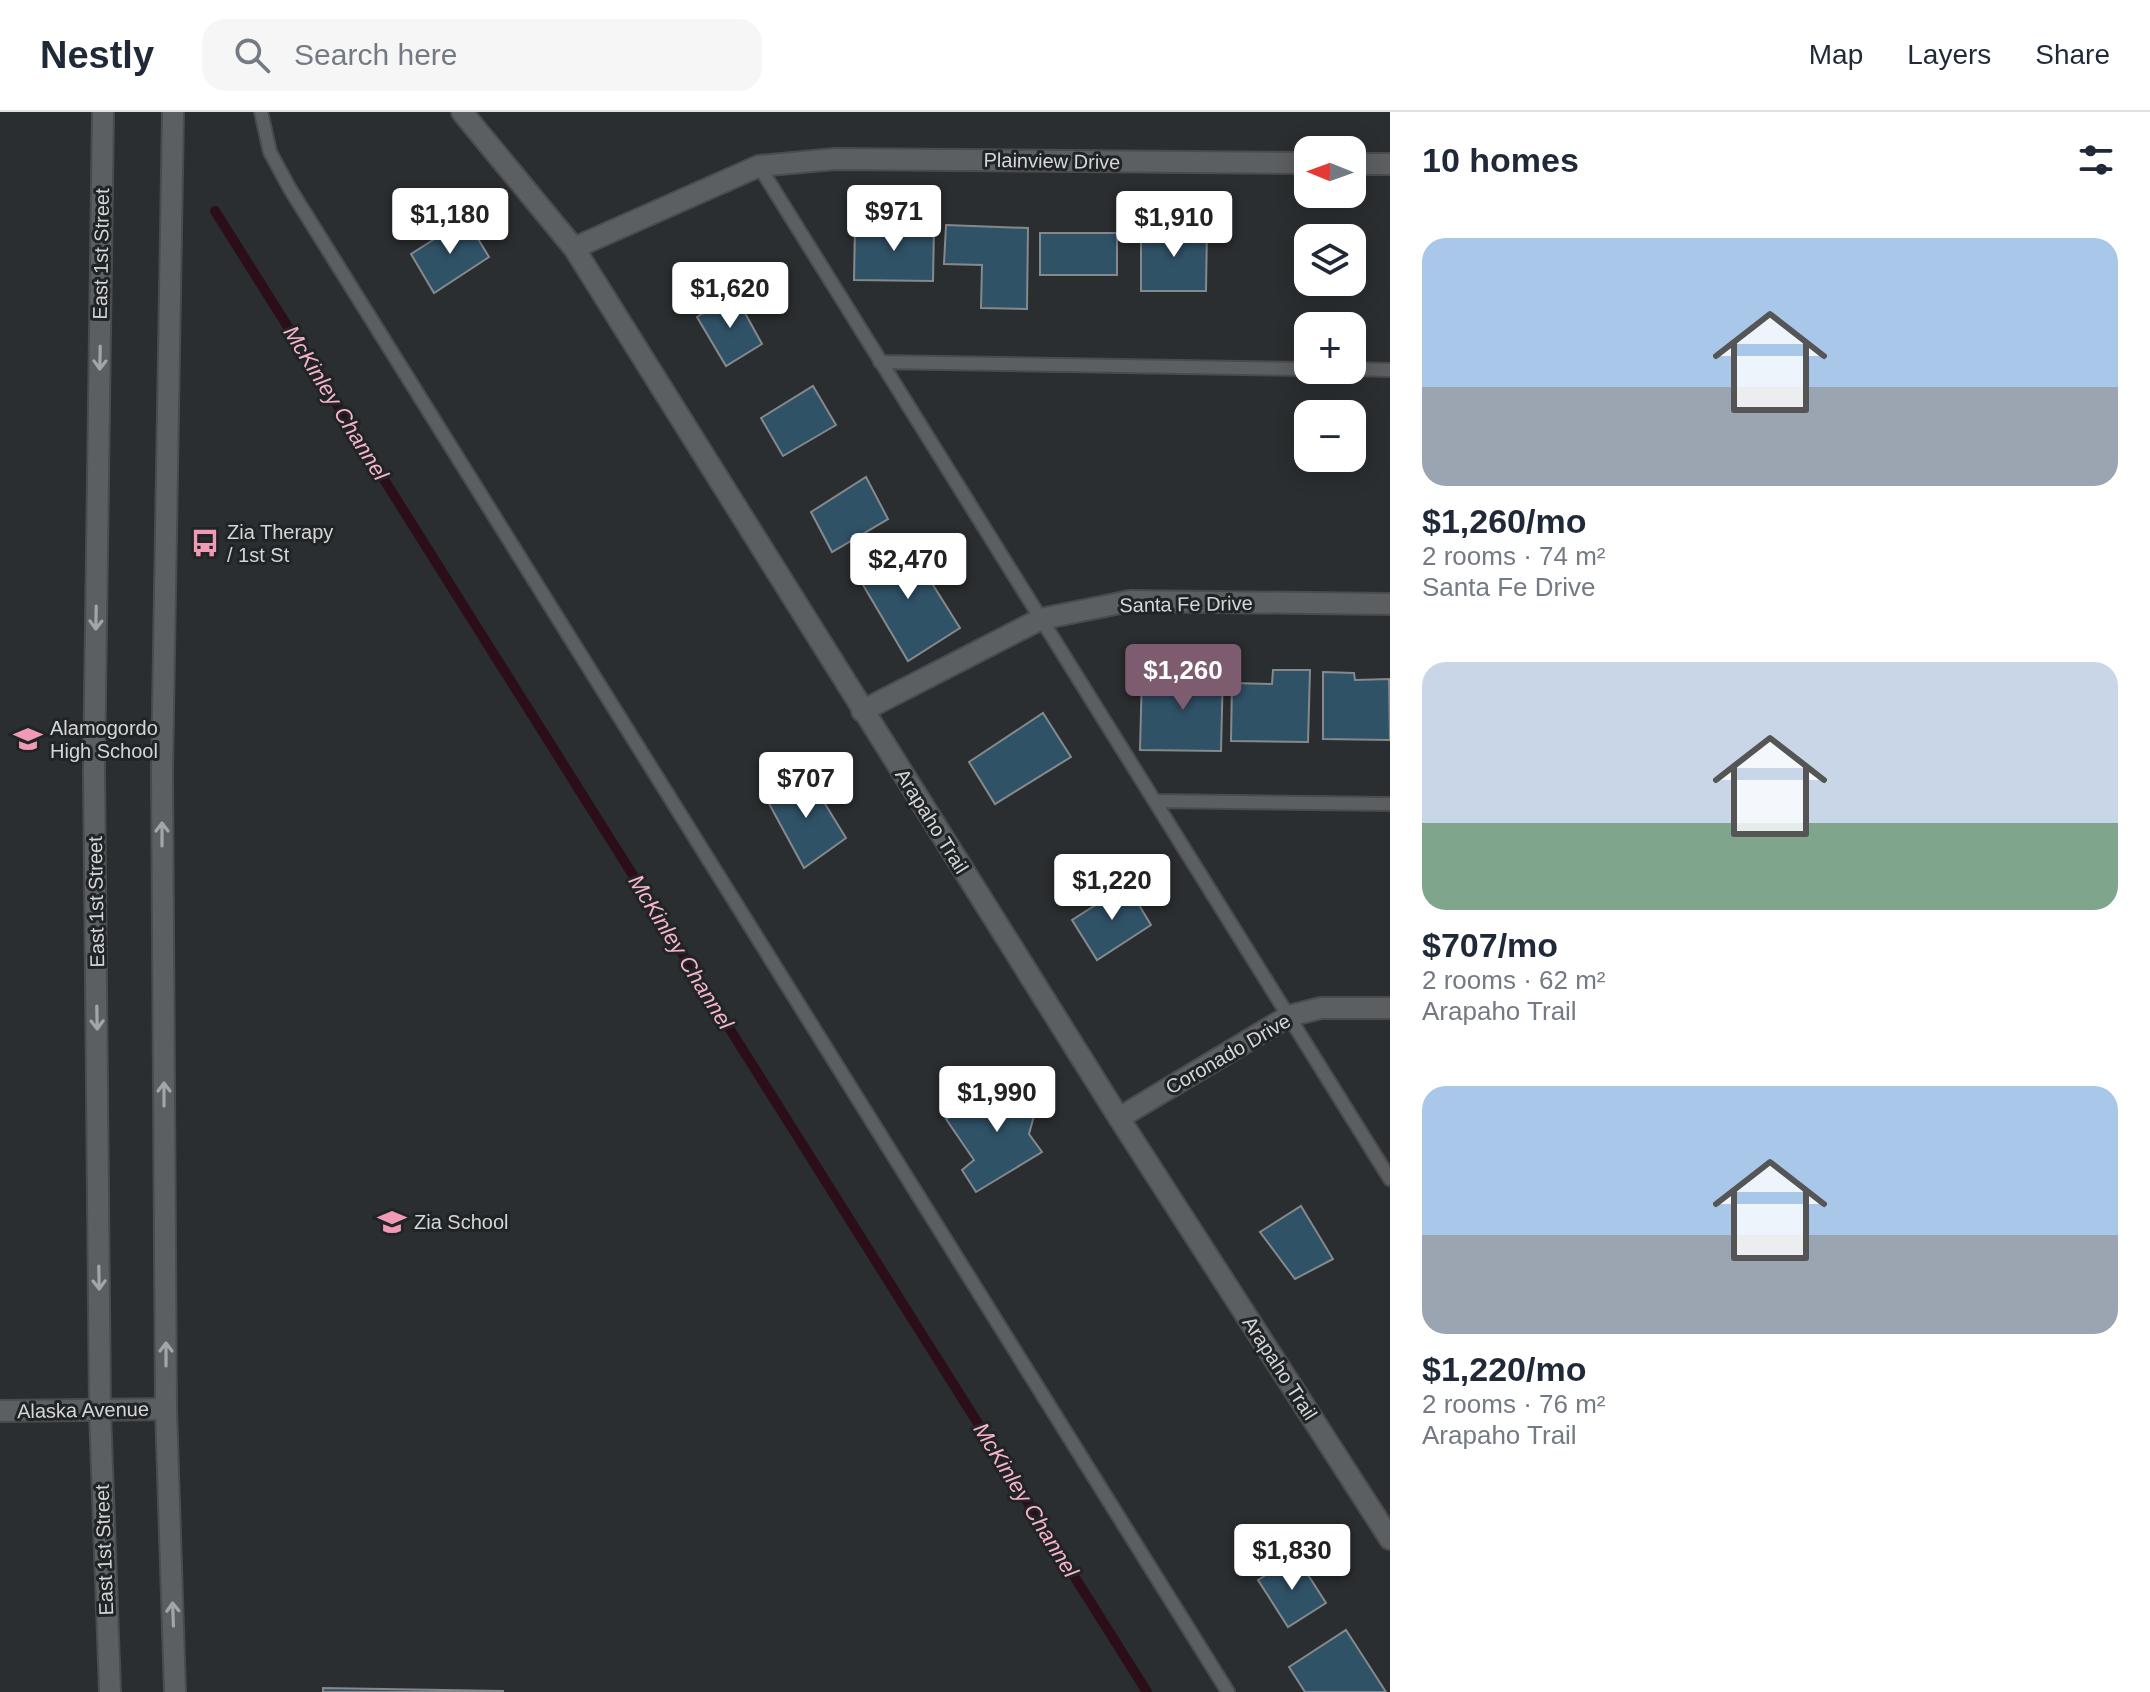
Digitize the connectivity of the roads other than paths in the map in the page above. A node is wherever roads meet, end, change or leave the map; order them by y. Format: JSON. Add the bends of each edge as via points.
{"nodes":[{"id":1,"x":103,"y":112,"type":"edge"},
{"id":2,"x":173,"y":112,"type":"edge"},
{"id":3,"x":261,"y":112,"type":"edge"},
{"id":4,"x":462,"y":112,"type":"edge"},
{"id":5,"x":1294,"y":163,"type":"edge"},
{"id":6,"x":1366,"y":164,"type":"edge"},
{"id":7,"x":1390,"y":164,"type":"edge"},
{"id":8,"x":759,"y":166,"type":"junction"},
{"id":9,"x":574,"y":248,"type":"junction"},
{"id":10,"x":880,"y":362,"type":"junction"},
{"id":11,"x":1294,"y":369,"type":"edge"},
{"id":12,"x":1366,"y":369,"type":"edge"},
{"id":13,"x":1390,"y":370,"type":"edge"},
{"id":14,"x":1390,"y":604,"type":"edge"},
{"id":15,"x":1041,"y":619,"type":"junction"},
{"id":16,"x":862,"y":711,"type":"junction"},
{"id":17,"x":1155,"y":801,"type":"junction"},
{"id":18,"x":1390,"y":804,"type":"edge"},
{"id":19,"x":1390,"y":1008,"type":"edge"},
{"id":20,"x":1289,"y":1016,"type":"junction"},
{"id":21,"x":1119,"y":1118,"type":"junction"},
{"id":22,"x":1390,"y":1179,"type":"edge"},
{"id":23,"x":166,"y":1409,"type":"junction"},
{"id":24,"x":0,"y":1411,"type":"edge"},
{"id":25,"x":100,"y":1412,"type":"junction"},
{"id":26,"x":1390,"y":1539,"type":"edge"},
{"id":27,"x":110,"y":1692,"type":"edge"},
{"id":28,"x":175,"y":1692,"type":"edge"},
{"id":29,"x":1228,"y":1692,"type":"edge"}],
"edges":[{"from":1,"to":25,"type":"street","name":"East 1st Street","one_way":true,"via":[[94,770]]},
{"from":23,"to":2,"type":"street","one_way":true,"via":[[162,771]]},
{"from":3,"to":29,"type":"lane","via":[[270,152],[290,189]]},
{"from":4,"to":9,"type":"street","name":"Arapaho Trail"},
{"from":5,"to":8,"type":"street","name":"Plainview Drive","via":[[835,159]]},
{"from":6,"to":7,"type":"street"},
{"from":8,"to":9,"type":"street","name":"Plainview Drive"},
{"from":8,"to":10,"type":"lane"},
{"from":9,"to":16,"type":"street","name":"Arapaho Trail"},
{"from":10,"to":11,"type":"lane"},
{"from":10,"to":15,"type":"lane"},
{"from":12,"to":13,"type":"lane"},
{"from":14,"to":15,"type":"street","name":"Santa Fe Drive","via":[[1130,601]]},
{"from":15,"to":16,"type":"street","name":"Santa Fe Drive"},
{"from":15,"to":17,"type":"lane"},
{"from":16,"to":21,"type":"street","name":"Arapaho Trail"},
{"from":17,"to":18,"type":"lane"},
{"from":17,"to":20,"type":"lane"},
{"from":19,"to":20,"type":"street","name":"Coronado Drive","via":[[1321,1008]]},
{"from":20,"to":21,"type":"street","name":"Coronado Drive"},
{"from":20,"to":22,"type":"lane"},
{"from":21,"to":26,"type":"street","name":"Arapaho Trail"},
{"from":23,"to":25,"type":"street","name":"Alaska Avenue"},
{"from":28,"to":23,"type":"street","one_way":true},
{"from":24,"to":25,"type":"street","name":"Alaska Avenue"},
{"from":25,"to":27,"type":"street","name":"East 1st Street"}]}
